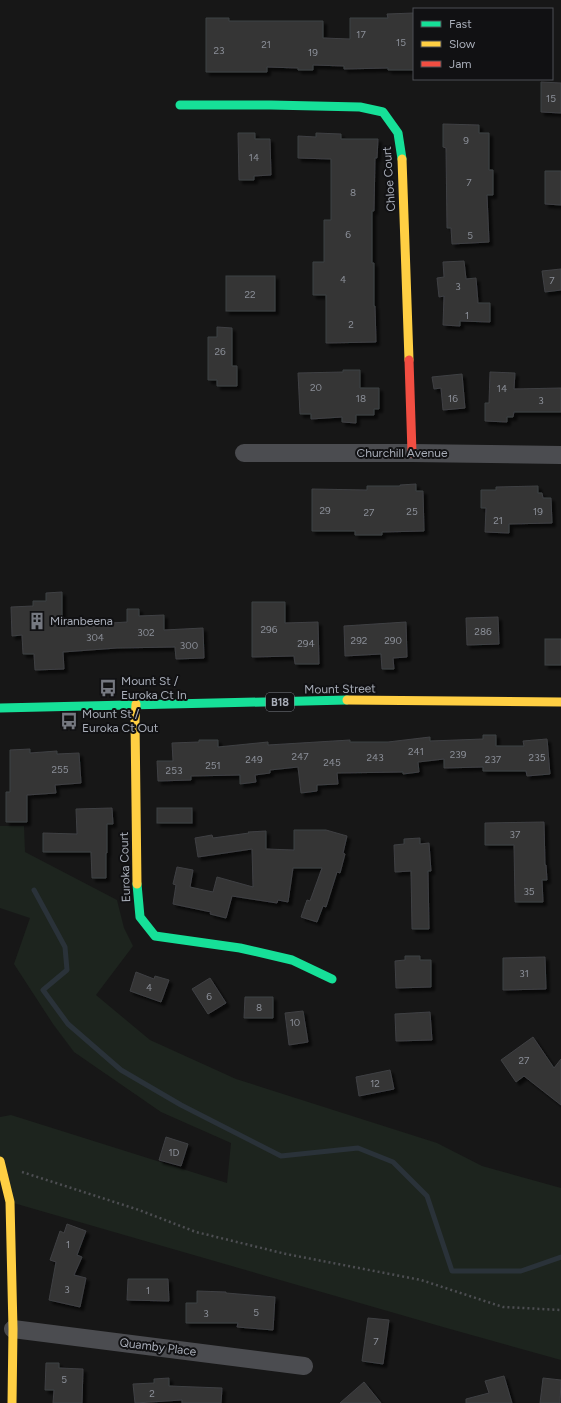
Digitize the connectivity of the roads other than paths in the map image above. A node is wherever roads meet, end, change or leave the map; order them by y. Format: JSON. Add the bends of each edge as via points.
{"nodes":[{"id":1,"x":180,"y":105,"type":"dead end"},
{"id":2,"x":244,"y":453,"type":"dead end"},
{"id":3,"x":412,"y":453,"type":"junction"},
{"id":4,"x":561,"y":455,"type":"edge"},
{"id":5,"x":561,"y":702,"type":"edge"},
{"id":6,"x":136,"y":704,"type":"junction"},
{"id":7,"x":0,"y":708,"type":"edge"},
{"id":8,"x":332,"y":979,"type":"dead end"},
{"id":9,"x":1,"y":1164,"type":"edge"},
{"id":10,"x":13,"y":1329,"type":"junction"},
{"id":11,"x":304,"y":1366,"type":"dead end"},
{"id":12,"x":12,"y":1403,"type":"edge"}],
"edges":[{"from":1,"to":3,"type":"main road","name":"Chloe Court","via":[[360,107],[383,112],[398,133],[402,163]]},
{"from":2,"to":3,"type":"street","name":"Churchill Avenue"},
{"from":3,"to":4,"type":"street","name":"Churchill Avenue"},
{"from":5,"to":6,"type":"main road","name":"Mount Street","number":"B18","via":[[360,700]]},
{"from":6,"to":7,"type":"main road","name":"Mount Street","number":"B18"},
{"from":6,"to":8,"type":"main road","name":"Euroka Court","via":[[137,892],[140,917],[154,936],[240,948],[284,958]]},
{"from":9,"to":10,"type":"main road","via":[[10,1202]]},
{"from":10,"to":11,"type":"street","name":"Quamby Place"},
{"from":10,"to":12,"type":"main road"}]}
